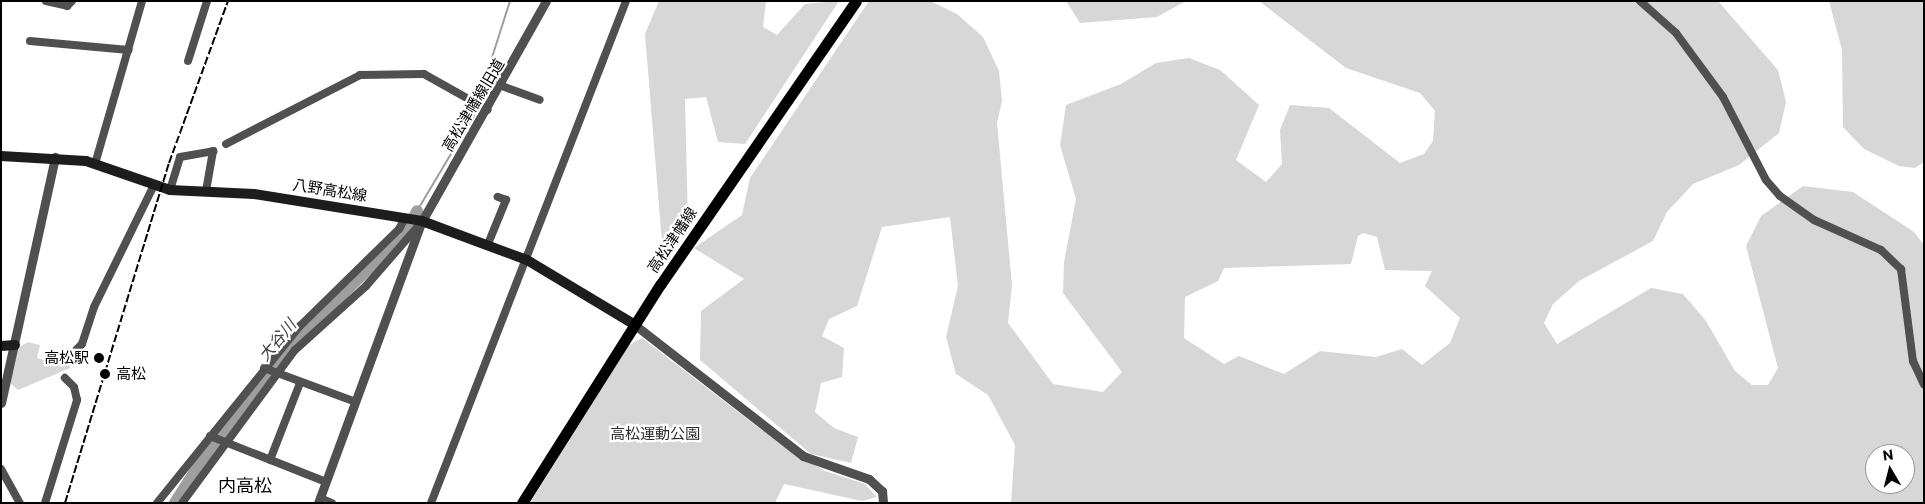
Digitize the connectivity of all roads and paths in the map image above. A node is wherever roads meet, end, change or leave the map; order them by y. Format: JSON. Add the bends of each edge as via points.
{"nodes":[{"id":1,"x":46,"y":1,"type":"edge"},
{"id":2,"x":72,"y":1,"type":"edge"},
{"id":3,"x":142,"y":1,"type":"edge"},
{"id":4,"x":207,"y":1,"type":"edge"},
{"id":5,"x":546,"y":1,"type":"edge"},
{"id":6,"x":626,"y":1,"type":"edge"},
{"id":7,"x":856,"y":1,"type":"edge"},
{"id":8,"x":1640,"y":1,"type":"edge"},
{"id":9,"x":30,"y":41,"type":"dead end"},
{"id":10,"x":129,"y":50,"type":"junction"},
{"id":11,"x":188,"y":61,"type":"dead end"},
{"id":12,"x":502,"y":86,"type":"junction"},
{"id":13,"x":540,"y":100,"type":"dead end"},
{"id":14,"x":486,"y":109,"type":"junction"},
{"id":15,"x":226,"y":144,"type":"dead end"},
{"id":16,"x":1,"y":156,"type":"edge"},
{"id":17,"x":55,"y":157,"type":"junction"},
{"id":18,"x":95,"y":164,"type":"junction"},
{"id":19,"x":153,"y":186,"type":"junction"},
{"id":20,"x":170,"y":190,"type":"junction"},
{"id":21,"x":206,"y":191,"type":"junction"},
{"id":22,"x":498,"y":197,"type":"dead end"},
{"id":23,"x":414,"y":219,"type":"junction"},
{"id":24,"x":488,"y":244,"type":"junction"},
{"id":25,"x":527,"y":260,"type":"junction"},
{"id":26,"x":634,"y":325,"type":"junction"},
{"id":27,"x":15,"y":345,"type":"junction"},
{"id":28,"x":1,"y":346,"type":"edge"},
{"id":29,"x":72,"y":354,"type":"dead end"},
{"id":30,"x":266,"y":368,"type":"junction"},
{"id":31,"x":276,"y":373,"type":"junction"},
{"id":32,"x":65,"y":378,"type":"dead end"},
{"id":33,"x":300,"y":383,"type":"junction"},
{"id":34,"x":1924,"y":385,"type":"edge"},
{"id":35,"x":356,"y":402,"type":"junction"},
{"id":36,"x":1,"y":403,"type":"edge"},
{"id":37,"x":211,"y":437,"type":"junction"},
{"id":38,"x":225,"y":441,"type":"junction"},
{"id":39,"x":270,"y":460,"type":"junction"},
{"id":40,"x":1,"y":469,"type":"edge"},
{"id":41,"x":326,"y":482,"type":"junction"},
{"id":42,"x":319,"y":500,"type":"edge"},
{"id":43,"x":20,"y":503,"type":"edge"},
{"id":44,"x":45,"y":503,"type":"edge"},
{"id":45,"x":157,"y":503,"type":"edge"},
{"id":46,"x":182,"y":503,"type":"edge"},
{"id":47,"x":332,"y":503,"type":"edge"},
{"id":48,"x":431,"y":503,"type":"edge"},
{"id":49,"x":522,"y":503,"type":"edge"},
{"id":50,"x":883,"y":503,"type":"edge"}],
"edges":[{"from":1,"to":2,"type":"street","via":[[67,6]]},
{"from":3,"to":10,"type":"street"},
{"from":4,"to":11,"type":"street"},
{"from":5,"to":12,"type":"street","name":"高松津幡線旧道"},
{"from":6,"to":25,"type":"street"},
{"from":7,"to":26,"type":"main road","name":"高松津幡線"},
{"from":8,"to":34,"type":"street","via":[[1676,33],[1723,97],[1766,180],[1780,196],[1814,220],[1881,250],[1901,269],[1913,361]]},
{"from":9,"to":10,"type":"street"},
{"from":10,"to":18,"type":"street"},
{"from":12,"to":13,"type":"street"},
{"from":12,"to":14,"type":"street","name":"高松津幡線旧道"},
{"from":14,"to":15,"type":"street","via":[[424,74],[360,75]]},
{"from":14,"to":23,"type":"street","name":"高松津幡線旧道"},
{"from":16,"to":17,"type":"main road","name":"八野高松線"},
{"from":17,"to":18,"type":"main road","name":"八野高松線"},
{"from":17,"to":27,"type":"street"},
{"from":18,"to":19,"type":"main road","name":"八野高松線"},
{"from":19,"to":20,"type":"main road","name":"八野高松線"},
{"from":19,"to":29,"type":"street","via":[[94,307],[82,344]]},
{"from":20,"to":21,"type":"main road","name":"八野高松線"},
{"from":20,"to":21,"type":"street","via":[[180,157],[213,151]]},
{"from":21,"to":23,"type":"main road","name":"八野高松線","via":[[254,194]]},
{"from":22,"to":24,"type":"street","via":[[506,200]]},
{"from":23,"to":24,"type":"main road","name":"八野高松線"},
{"from":23,"to":30,"type":"street"},
{"from":23,"to":31,"type":"street","via":[[384,268],[312,331]]},
{"from":23,"to":35,"type":"street","name":"高松津幡線旧道"},
{"from":24,"to":25,"type":"main road","name":"八野高松線"},
{"from":25,"to":26,"type":"main road","name":"八野高松線"},
{"from":25,"to":48,"type":"street"},
{"from":26,"to":49,"type":"main road","name":"高松津幡線"},
{"from":26,"to":50,"type":"street","via":[[803,456],[869,479],[882,492]]},
{"from":27,"to":28,"type":"main road"},
{"from":27,"to":36,"type":"street"},
{"from":30,"to":31,"type":"street"},
{"from":30,"to":37,"type":"street"},
{"from":31,"to":33,"type":"street"},
{"from":31,"to":38,"type":"street"},
{"from":32,"to":44,"type":"street","via":[[74,387],[77,400]]},
{"from":33,"to":35,"type":"street"},
{"from":33,"to":39,"type":"street"},
{"from":35,"to":41,"type":"street","name":"高松津幡線旧道"},
{"from":37,"to":38,"type":"street"},
{"from":37,"to":45,"type":"street"},
{"from":38,"to":39,"type":"street"},
{"from":38,"to":46,"type":"street"},
{"from":39,"to":41,"type":"street"},
{"from":40,"to":43,"type":"street"},
{"from":41,"to":42,"type":"street","name":"高松津幡線旧道"},
{"from":42,"to":47,"type":"street"}]}
